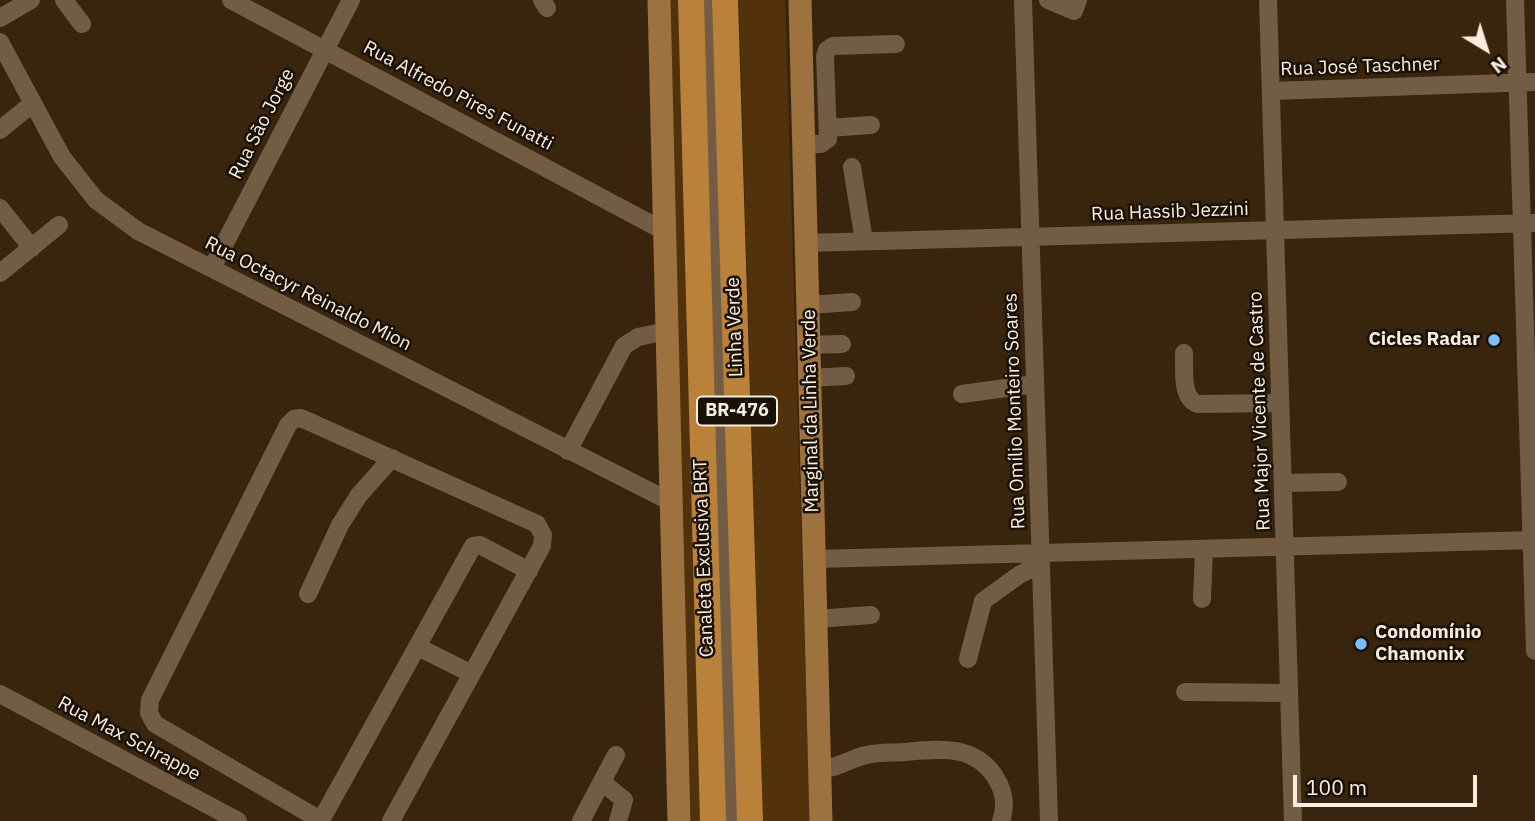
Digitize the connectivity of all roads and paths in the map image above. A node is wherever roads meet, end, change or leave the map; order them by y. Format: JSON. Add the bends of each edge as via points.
{"nodes":[{"id":1,"x":9,"y":0,"type":"edge"},
{"id":2,"x":31,"y":0,"type":"edge"},
{"id":3,"x":64,"y":0,"type":"edge"},
{"id":4,"x":231,"y":0,"type":"edge"},
{"id":5,"x":351,"y":0,"type":"edge"},
{"id":6,"x":659,"y":0,"type":"edge"},
{"id":7,"x":691,"y":0,"type":"edge"},
{"id":8,"x":708,"y":0,"type":"edge"},
{"id":9,"x":725,"y":0,"type":"edge"},
{"id":10,"x":800,"y":0,"type":"edge"},
{"id":11,"x":1023,"y":0,"type":"edge"},
{"id":12,"x":1048,"y":0,"type":"edge"},
{"id":13,"x":1078,"y":0,"type":"edge"},
{"id":14,"x":1268,"y":0,"type":"edge"},
{"id":15,"x":1515,"y":0,"type":"edge"},
{"id":16,"x":0,"y":5,"type":"edge"},
{"id":17,"x":251,"y":5,"type":"edge"},
{"id":18,"x":0,"y":18,"type":"edge"},
{"id":19,"x":82,"y":24,"type":"dead end"},
{"id":20,"x":0,"y":42,"type":"edge"},
{"id":21,"x":896,"y":44,"type":"dead end"},
{"id":22,"x":325,"y":49,"type":"junction"},
{"id":23,"x":1526,"y":83,"type":"edge"},
{"id":24,"x":1271,"y":91,"type":"junction"},
{"id":25,"x":33,"y":103,"type":"junction"},
{"id":26,"x":871,"y":125,"type":"dead end"},
{"id":27,"x":828,"y":128,"type":"junction"},
{"id":28,"x":0,"y":130,"type":"edge"},
{"id":29,"x":804,"y":144,"type":"junction"},
{"id":30,"x":852,"y":167,"type":"dead end"},
{"id":31,"x":0,"y":208,"type":"edge"},
{"id":32,"x":1528,"y":224,"type":"edge"},
{"id":33,"x":60,"y":225,"type":"dead end"},
{"id":34,"x":1275,"y":230,"type":"junction"},
{"id":35,"x":664,"y":231,"type":"junction"},
{"id":36,"x":1030,"y":237,"type":"junction"},
{"id":37,"x":864,"y":241,"type":"junction"},
{"id":38,"x":806,"y":243,"type":"junction"},
{"id":39,"x":32,"y":248,"type":"junction"},
{"id":40,"x":212,"y":268,"type":"junction"},
{"id":41,"x":0,"y":274,"type":"edge"},
{"id":42,"x":852,"y":302,"type":"dead end"},
{"id":43,"x":808,"y":305,"type":"junction"},
{"id":44,"x":667,"y":331,"type":"junction"},
{"id":45,"x":842,"y":344,"type":"dead end"},
{"id":46,"x":809,"y":345,"type":"junction"},
{"id":47,"x":1184,"y":353,"type":"dead end"},
{"id":48,"x":846,"y":376,"type":"dead end"},
{"id":49,"x":810,"y":378,"type":"junction"},
{"id":50,"x":1035,"y":384,"type":"junction"},
{"id":51,"x":962,"y":394,"type":"dead end"},
{"id":52,"x":1280,"y":403,"type":"junction"},
{"id":53,"x":568,"y":451,"type":"junction"},
{"id":54,"x":392,"y":458,"type":"junction"},
{"id":55,"x":1283,"y":482,"type":"junction"},
{"id":56,"x":1338,"y":482,"type":"dead end"},
{"id":57,"x":671,"y":502,"type":"junction"},
{"id":58,"x":1533,"y":541,"type":"edge"},
{"id":59,"x":1285,"y":547,"type":"junction"},
{"id":60,"x":1204,"y":549,"type":"junction"},
{"id":61,"x":815,"y":559,"type":"junction"},
{"id":62,"x":1040,"y":559,"type":"junction"},
{"id":63,"x":528,"y":571,"type":"junction"},
{"id":64,"x":308,"y":594,"type":"dead end"},
{"id":65,"x":1202,"y":599,"type":"dead end"},
{"id":66,"x":872,"y":615,"type":"dead end"},
{"id":67,"x":816,"y":619,"type":"junction"},
{"id":68,"x":1534,"y":620,"type":"edge"},
{"id":69,"x":418,"y":647,"type":"junction"},
{"id":70,"x":1535,"y":651,"type":"edge"},
{"id":71,"x":968,"y":659,"type":"dead end"},
{"id":72,"x":472,"y":674,"type":"junction"},
{"id":73,"x":1185,"y":692,"type":"dead end"},
{"id":74,"x":1289,"y":693,"type":"junction"},
{"id":75,"x":0,"y":694,"type":"edge"},
{"id":76,"x":616,"y":755,"type":"dead end"},
{"id":77,"x":820,"y":769,"type":"junction"},
{"id":78,"x":602,"y":782,"type":"junction"},
{"id":79,"x":321,"y":820,"type":"edge"},
{"id":80,"x":238,"y":821,"type":"edge"},
{"id":81,"x":391,"y":821,"type":"edge"},
{"id":82,"x":581,"y":821,"type":"edge"},
{"id":83,"x":618,"y":821,"type":"edge"},
{"id":84,"x":679,"y":821,"type":"edge"},
{"id":85,"x":713,"y":821,"type":"edge"},
{"id":86,"x":733,"y":821,"type":"edge"},
{"id":87,"x":750,"y":821,"type":"edge"},
{"id":88,"x":821,"y":821,"type":"edge"},
{"id":89,"x":1001,"y":821,"type":"edge"},
{"id":90,"x":1049,"y":821,"type":"edge"},
{"id":91,"x":1293,"y":821,"type":"edge"}],
"edges":[{"from":1,"to":16,"type":"street"},
{"from":2,"to":18,"type":"street"},
{"from":3,"to":19,"type":"street"},
{"from":4,"to":17,"type":"street","name":"Rua Alfredo Pires Funatti"},
{"from":5,"to":22,"type":"street","name":"Rua São Jorge"},
{"from":6,"to":35,"type":"main road"},
{"from":7,"to":85,"type":"highway","name":"Linha Verde","number":"BR-476"},
{"from":8,"to":86,"type":"street","name":"Canaleta Exclusiva BRT"},
{"from":9,"to":87,"type":"highway","name":"Linha Verde","number":"BR-476"},
{"from":10,"to":29,"type":"main road","name":"Marginal da Linha Verde"},
{"from":11,"to":36,"type":"street","name":"Rua Omílio Monteiro Soares"},
{"from":12,"to":13,"type":"street","via":[[1074,11]]},
{"from":14,"to":24,"type":"street","name":"Rua Major Vicente de Castro"},
{"from":15,"to":23,"type":"street"},
{"from":17,"to":22,"type":"street","name":"Rua Alfredo Pires Funatti"},
{"from":20,"to":25,"type":"street","name":"Rua Octacyr Reinaldo Mion"},
{"from":21,"to":27,"type":"street","via":[[827,50]]},
{"from":22,"to":35,"type":"street","name":"Rua Alfredo Pires Funatti"},
{"from":22,"to":40,"type":"street","name":"Rua São Jorge"},
{"from":23,"to":24,"type":"street","name":"Rua José Taschner"},
{"from":23,"to":32,"type":"street"},
{"from":24,"to":34,"type":"street","name":"Rua Major Vicente de Castro"},
{"from":25,"to":28,"type":"street"},
{"from":25,"to":40,"type":"street","name":"Rua Octacyr Reinaldo Mion","via":[[62,157],[96,200],[138,231]]},
{"from":26,"to":27,"type":"street"},
{"from":27,"to":29,"type":"street","via":[[825,142]]},
{"from":29,"to":38,"type":"main road","name":"Marginal da Linha Verde"},
{"from":30,"to":37,"type":"street"},
{"from":31,"to":39,"type":"street"},
{"from":32,"to":34,"type":"street","name":"Rua Hassib Jezzini"},
{"from":32,"to":58,"type":"street"},
{"from":33,"to":39,"type":"street"},
{"from":34,"to":36,"type":"street","name":"Rua Hassib Jezzini"},
{"from":34,"to":52,"type":"street","name":"Rua Major Vicente de Castro"},
{"from":35,"to":44,"type":"main road"},
{"from":36,"to":37,"type":"street","name":"Rua Hassib Jezzini"},
{"from":36,"to":50,"type":"street","name":"Rua Omílio Monteiro Soares"},
{"from":37,"to":38,"type":"street","name":"Rua Hassib Jezzini"},
{"from":38,"to":43,"type":"main road","name":"Marginal da Linha Verde"},
{"from":39,"to":41,"type":"street"},
{"from":40,"to":53,"type":"street","name":"Rua Octacyr Reinaldo Mion"},
{"from":42,"to":43,"type":"street"},
{"from":43,"to":46,"type":"main road","name":"Marginal da Linha Verde"},
{"from":44,"to":53,"type":"street","via":[[638,337],[624,346]]},
{"from":44,"to":57,"type":"main road"},
{"from":45,"to":46,"type":"street"},
{"from":46,"to":49,"type":"main road","name":"Marginal da Linha Verde"},
{"from":47,"to":52,"type":"street","via":[[1186,396],[1191,402]]},
{"from":48,"to":49,"type":"street"},
{"from":49,"to":61,"type":"main road","name":"Marginal da Linha Verde"},
{"from":50,"to":51,"type":"street"},
{"from":50,"to":62,"type":"street","name":"Rua Omílio Monteiro Soares"},
{"from":52,"to":55,"type":"street","name":"Rua Major Vicente de Castro"},
{"from":53,"to":57,"type":"street","name":"Rua Octacyr Reinaldo Mion"},
{"from":54,"to":63,"type":"street","via":[[537,524],[542,545]]},
{"from":54,"to":64,"type":"street","via":[[340,524]]},
{"from":54,"to":79,"type":"street","via":[[301,418],[288,425],[150,700],[149,713],[155,724]]},
{"from":55,"to":56,"type":"street"},
{"from":55,"to":59,"type":"street","name":"Rua Major Vicente de Castro"},
{"from":57,"to":84,"type":"main road"},
{"from":58,"to":59,"type":"street"},
{"from":58,"to":68,"type":"street"},
{"from":59,"to":60,"type":"street"},
{"from":59,"to":74,"type":"street","name":"Rua Major Vicente de Castro"},
{"from":60,"to":62,"type":"street"},
{"from":60,"to":65,"type":"street"},
{"from":61,"to":62,"type":"street"},
{"from":61,"to":67,"type":"main road","name":"Marginal da Linha Verde"},
{"from":62,"to":71,"type":"street","via":[[983,601]]},
{"from":62,"to":90,"type":"street","name":"Rua Omílio Monteiro Soares"},
{"from":63,"to":69,"type":"street","via":[[480,545],[473,547]]},
{"from":63,"to":72,"type":"street"},
{"from":66,"to":67,"type":"street"},
{"from":67,"to":77,"type":"main road","name":"Marginal da Linha Verde"},
{"from":68,"to":70,"type":"street"},
{"from":69,"to":72,"type":"street"},
{"from":69,"to":79,"type":"street"},
{"from":72,"to":81,"type":"street"},
{"from":73,"to":74,"type":"street"},
{"from":74,"to":91,"type":"street","name":"Rua Major Vicente de Castro"},
{"from":75,"to":80,"type":"street","name":"Rua Max Schrappe"},
{"from":76,"to":78,"type":"street"},
{"from":77,"to":88,"type":"main road","name":"Marginal da Linha Verde"},
{"from":77,"to":89,"type":"street","via":[[867,755],[950,748],[964,751],[989,768],[1002,788],[1005,810]]},
{"from":78,"to":82,"type":"street"},
{"from":78,"to":83,"type":"street","via":[[624,800]]}]}
